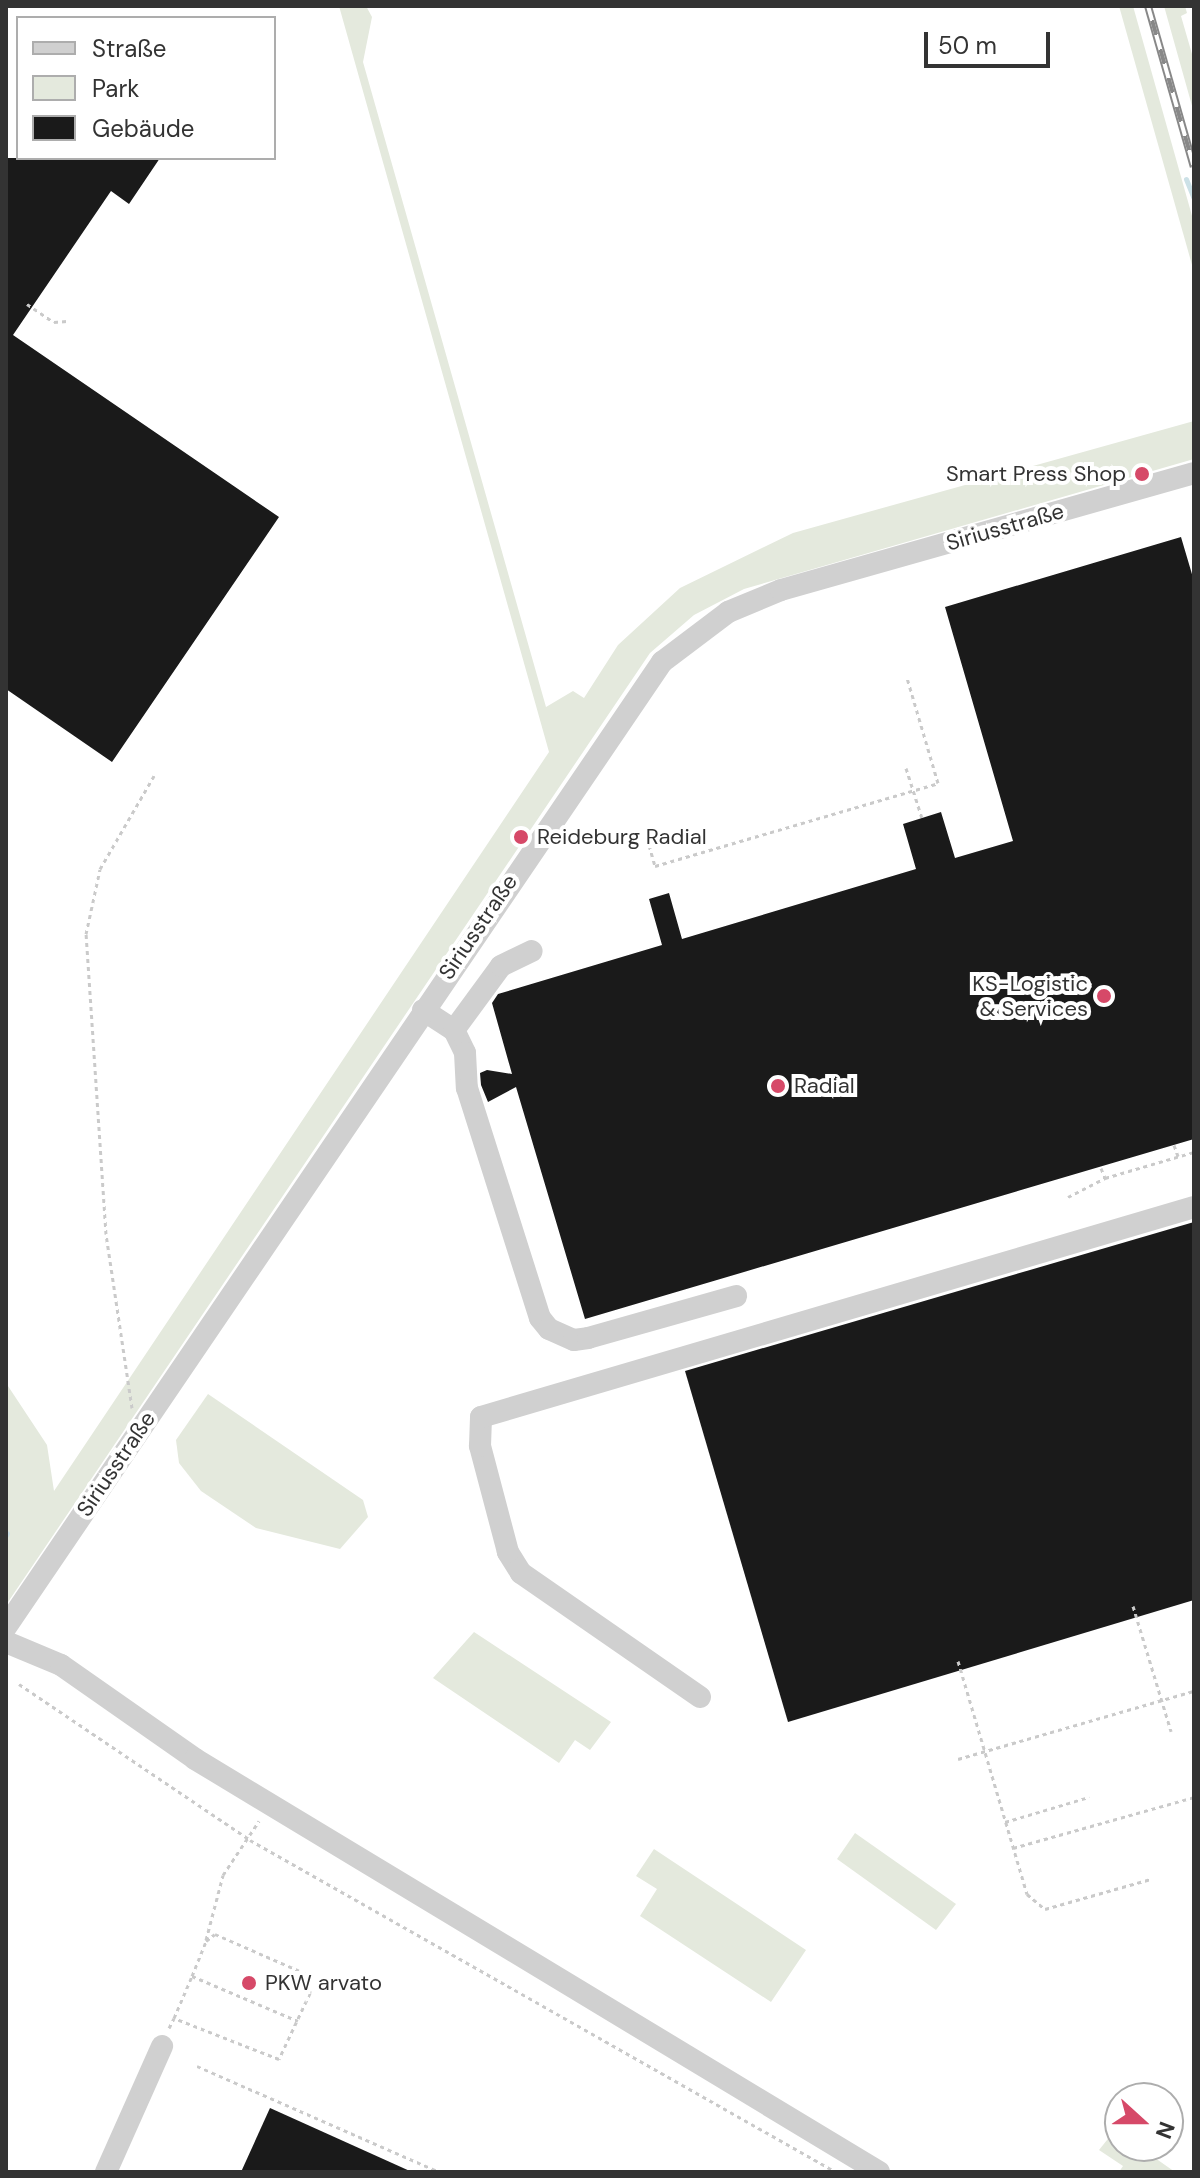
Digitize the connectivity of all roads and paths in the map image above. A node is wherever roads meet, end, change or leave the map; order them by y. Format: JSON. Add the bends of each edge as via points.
{"nodes":[{"id":1,"x":27,"y":304,"type":"dead end"},
{"id":2,"x":67,"y":321,"type":"dead end"},
{"id":3,"x":1194,"y":473,"type":"edge"},
{"id":4,"x":907,"y":678,"type":"dead end"},
{"id":5,"x":906,"y":768,"type":"dead end"},
{"id":6,"x":154,"y":776,"type":"dead end"},
{"id":7,"x":914,"y":791,"type":"junction"},
{"id":8,"x":922,"y":818,"type":"dead end"},
{"id":9,"x":649,"y":845,"type":"dead end"},
{"id":10,"x":532,"y":951,"type":"dead end"},
{"id":11,"x":423,"y":1010,"type":"junction"},
{"id":12,"x":454,"y":1030,"type":"junction"},
{"id":13,"x":1174,"y":1145,"type":"dead end"},
{"id":14,"x":1194,"y":1152,"type":"edge"},
{"id":15,"x":1178,"y":1157,"type":"junction"},
{"id":16,"x":1101,"y":1168,"type":"dead end"},
{"id":17,"x":1105,"y":1178,"type":"junction"},
{"id":18,"x":1068,"y":1197,"type":"dead end"},
{"id":19,"x":1194,"y":1207,"type":"edge"},
{"id":20,"x":736,"y":1296,"type":"dead end"},
{"id":21,"x":142,"y":1425,"type":"junction"},
{"id":22,"x":1133,"y":1606,"type":"dead end"},
{"id":23,"x":6,"y":1627,"type":"edge"},
{"id":24,"x":6,"y":1642,"type":"edge"},
{"id":25,"x":958,"y":1661,"type":"dead end"},
{"id":26,"x":19,"y":1684,"type":"dead end"},
{"id":27,"x":1194,"y":1691,"type":"edge"},
{"id":28,"x":700,"y":1697,"type":"dead end"},
{"id":29,"x":1162,"y":1700,"type":"junction"},
{"id":30,"x":1171,"y":1731,"type":"dead end"},
{"id":31,"x":985,"y":1752,"type":"junction"},
{"id":32,"x":958,"y":1759,"type":"dead end"},
{"id":33,"x":1089,"y":1797,"type":"dead end"},
{"id":34,"x":1194,"y":1797,"type":"edge"},
{"id":35,"x":267,"y":1804,"type":"junction"},
{"id":36,"x":1005,"y":1822,"type":"junction"},
{"id":37,"x":250,"y":1840,"type":"junction"},
{"id":38,"x":1012,"y":1848,"type":"junction"},
{"id":39,"x":1151,"y":1879,"type":"dead end"},
{"id":40,"x":206,"y":1941,"type":"junction"},
{"id":41,"x":192,"y":1976,"type":"junction"},
{"id":42,"x":174,"y":2018,"type":"junction"},
{"id":43,"x":298,"y":2021,"type":"junction"},
{"id":44,"x":162,"y":2046,"type":"joint"},
{"id":45,"x":197,"y":2066,"type":"dead end"},
{"id":46,"x":106,"y":2172,"type":"edge"},
{"id":47,"x":440,"y":2172,"type":"edge"},
{"id":48,"x":836,"y":2172,"type":"edge"},
{"id":49,"x":879,"y":2172,"type":"edge"}],
"edges":[{"from":1,"to":2,"type":"path","via":[[54,322]]},
{"from":3,"to":11,"type":"street","name":"Siriusstraße","via":[[781,590],[702,628],[643,682]]},
{"from":4,"to":7,"type":"path","via":[[938,783]]},
{"from":5,"to":7,"type":"path"},
{"from":6,"to":21,"type":"path","via":[[100,869],[86,934],[106,1234],[127,1392]]},
{"from":7,"to":8,"type":"path"},
{"from":7,"to":9,"type":"path","via":[[655,866]]},
{"from":10,"to":12,"type":"street","via":[[501,966]]},
{"from":11,"to":12,"type":"street"},
{"from":11,"to":21,"type":"street","name":"Siriusstraße"},
{"from":12,"to":20,"type":"street","via":[[476,1117],[549,1329],[574,1340],[588,1338]]},
{"from":13,"to":15,"type":"path"},
{"from":14,"to":15,"type":"path"},
{"from":15,"to":17,"type":"path"},
{"from":16,"to":17,"type":"path"},
{"from":17,"to":18,"type":"path"},
{"from":19,"to":28,"type":"street","via":[[481,1417],[480,1446],[508,1552],[521,1573]]},
{"from":21,"to":23,"type":"street","name":"Siriusstraße"},
{"from":22,"to":29,"type":"path"},
{"from":24,"to":35,"type":"street","via":[[61,1665]]},
{"from":25,"to":31,"type":"path"},
{"from":26,"to":37,"type":"path"},
{"from":27,"to":29,"type":"path"},
{"from":29,"to":30,"type":"path"},
{"from":29,"to":31,"type":"path"},
{"from":31,"to":32,"type":"path"},
{"from":31,"to":36,"type":"path"},
{"from":33,"to":36,"type":"path"},
{"from":34,"to":38,"type":"path"},
{"from":35,"to":37,"type":"path"},
{"from":35,"to":49,"type":"street"},
{"from":36,"to":38,"type":"path"},
{"from":37,"to":40,"type":"path","via":[[223,1875]]},
{"from":37,"to":48,"type":"path"},
{"from":38,"to":39,"type":"path","via":[[1027,1894],[1045,1909]]},
{"from":40,"to":41,"type":"path"},
{"from":40,"to":43,"type":"path","via":[[221,1934],[309,1975],[310,1993]]},
{"from":41,"to":42,"type":"path"},
{"from":41,"to":43,"type":"path"},
{"from":42,"to":43,"type":"path","via":[[273,2061],[283,2054]]},
{"from":42,"to":44,"type":"path"},
{"from":44,"to":46,"type":"street"},
{"from":45,"to":47,"type":"path"}]}
